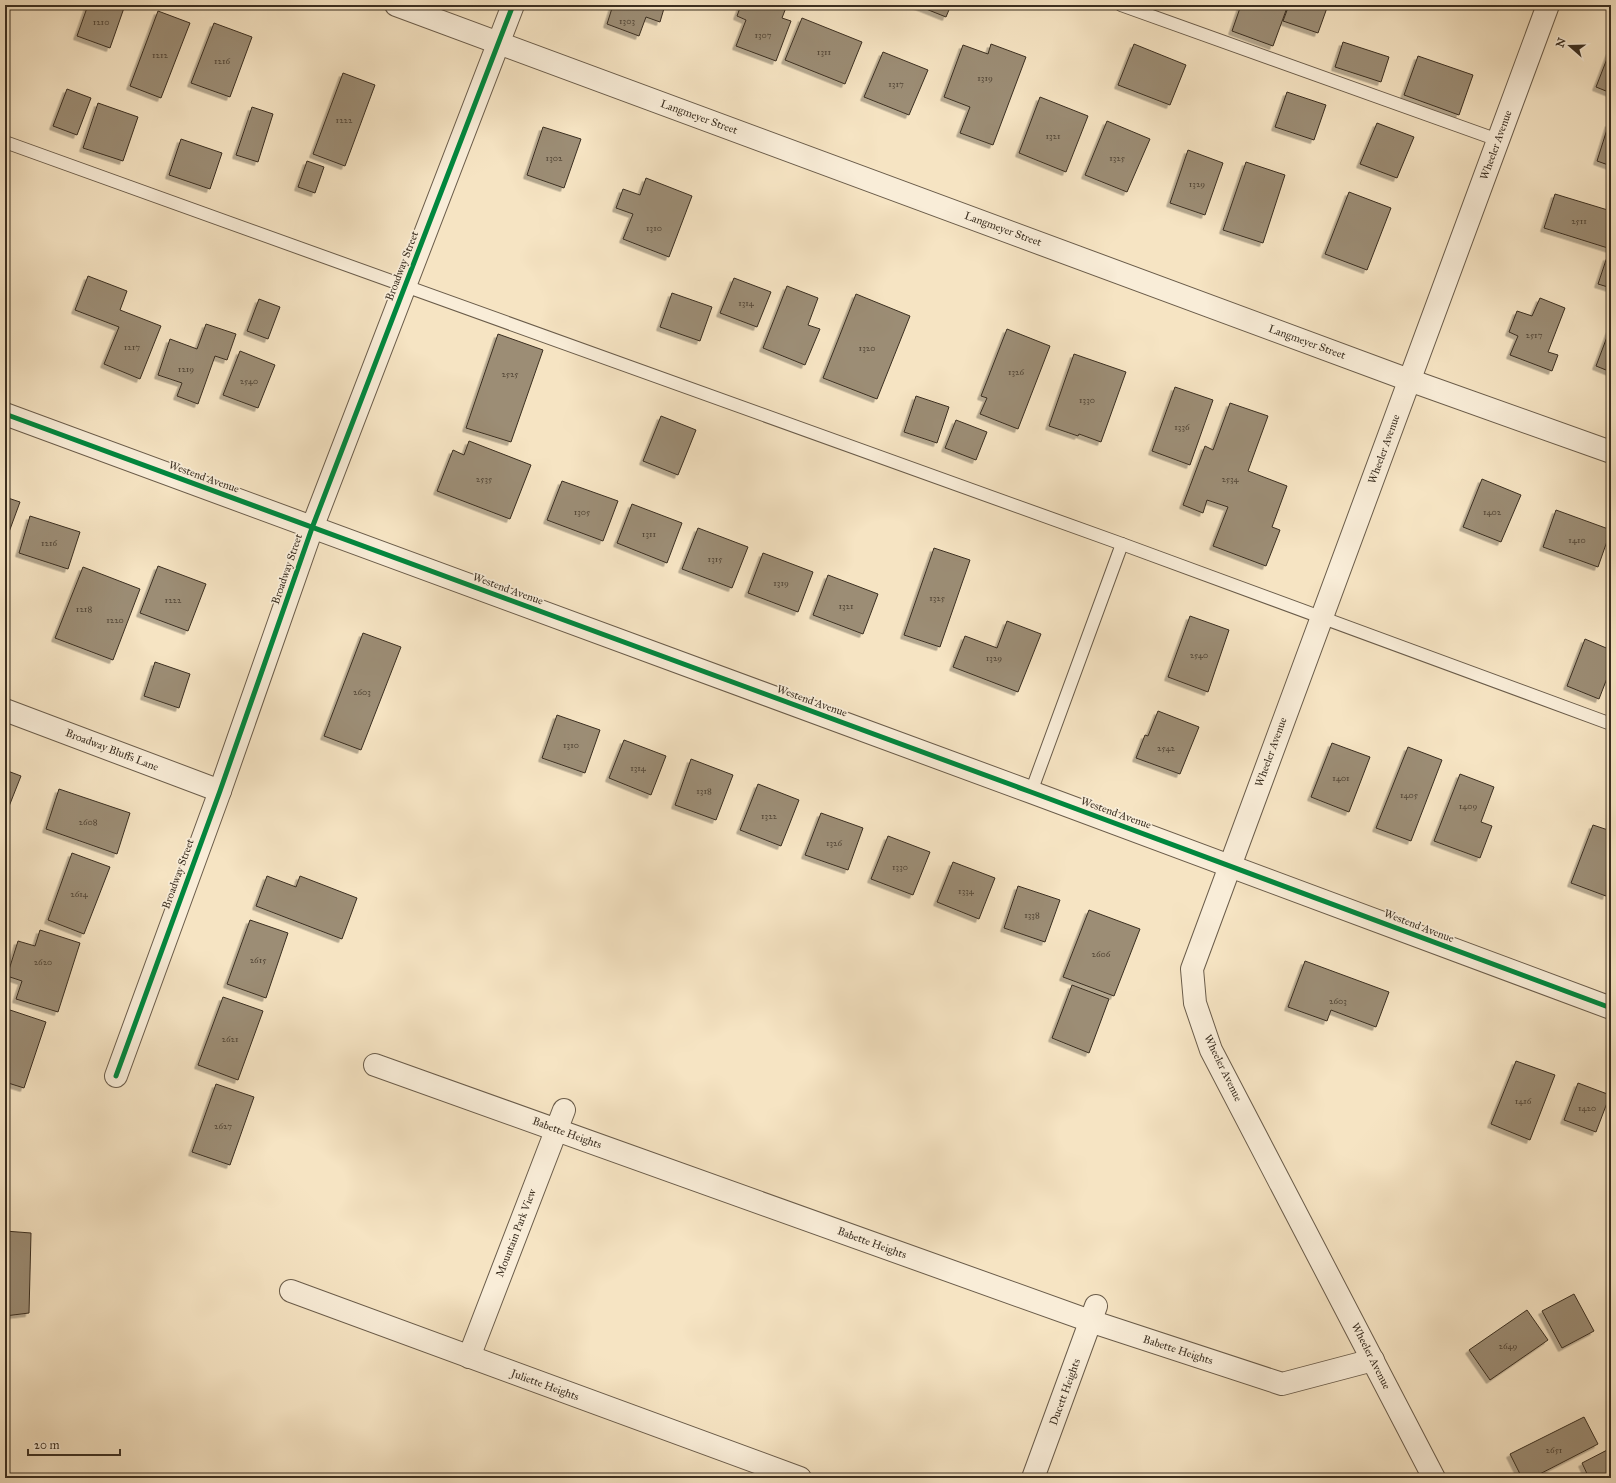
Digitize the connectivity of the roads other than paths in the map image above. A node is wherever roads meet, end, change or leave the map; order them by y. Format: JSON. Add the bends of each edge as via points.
{"nodes":[{"id":1,"x":396,"y":5,"type":"edge"},
{"id":2,"x":514,"y":5,"type":"edge"},
{"id":3,"x":1121,"y":5,"type":"edge"},
{"id":4,"x":1548,"y":5,"type":"edge"},
{"id":5,"x":500,"y":44,"type":"junction"},
{"id":6,"x":1498,"y":140,"type":"junction"},
{"id":7,"x":5,"y":142,"type":"edge"},
{"id":8,"x":405,"y":285,"type":"junction"},
{"id":9,"x":1409,"y":380,"type":"junction"},
{"id":10,"x":5,"y":414,"type":"edge"},
{"id":11,"x":1611,"y":452,"type":"edge"},
{"id":12,"x":312,"y":528,"type":"junction"},
{"id":13,"x":1122,"y":544,"type":"junction"},
{"id":14,"x":1321,"y":617,"type":"junction"},
{"id":15,"x":5,"y":710,"type":"edge"},
{"id":16,"x":1611,"y":724,"type":"edge"},
{"id":17,"x":220,"y":791,"type":"junction"},
{"id":18,"x":1031,"y":792,"type":"junction"},
{"id":19,"x":1229,"y":865,"type":"junction"},
{"id":20,"x":1611,"y":1008,"type":"edge"},
{"id":21,"x":375,"y":1065,"type":"dead end"},
{"id":22,"x":116,"y":1076,"type":"dead end"},
{"id":23,"x":560,"y":1120,"type":"junction"},
{"id":24,"x":290,"y":1291,"type":"dead end"},
{"id":25,"x":1093,"y":1314,"type":"junction"},
{"id":26,"x":469,"y":1357,"type":"junction"},
{"id":27,"x":1373,"y":1360,"type":"junction"},
{"id":28,"x":800,"y":1478,"type":"edge"},
{"id":29,"x":1033,"y":1478,"type":"edge"},
{"id":30,"x":1434,"y":1478,"type":"edge"}],
"edges":[{"from":1,"to":5,"type":"street","name":"Langmeyer Street"},
{"from":2,"to":5,"type":"street","name":"Broadway Street"},
{"from":3,"to":6,"type":"lane"},
{"from":4,"to":6,"type":"street","name":"Wheeler Avenue"},
{"from":5,"to":8,"type":"street","name":"Broadway Street"},
{"from":5,"to":9,"type":"street","name":"Langmeyer Street"},
{"from":6,"to":9,"type":"street","name":"Wheeler Avenue"},
{"from":7,"to":8,"type":"lane"},
{"from":8,"to":12,"type":"street","name":"Broadway Street"},
{"from":8,"to":13,"type":"lane"},
{"from":9,"to":11,"type":"street","name":"Langmeyer Street"},
{"from":9,"to":14,"type":"street","name":"Wheeler Avenue"},
{"from":10,"to":12,"type":"street","name":"Westend Avenue"},
{"from":12,"to":17,"type":"street","name":"Broadway Street"},
{"from":12,"to":18,"type":"street","name":"Westend Avenue"},
{"from":13,"to":14,"type":"lane"},
{"from":13,"to":18,"type":"lane"},
{"from":14,"to":16,"type":"lane"},
{"from":14,"to":19,"type":"street","name":"Wheeler Avenue"},
{"from":15,"to":17,"type":"street","name":"Broadway Bluffs Lane"},
{"from":17,"to":22,"type":"street","name":"Broadway Street"},
{"from":18,"to":19,"type":"street","name":"Westend Avenue"},
{"from":19,"to":20,"type":"street","name":"Westend Avenue"},
{"from":19,"to":27,"type":"street","name":"Wheeler Avenue","via":[[1192,969],[1195,1003],[1212,1050]]},
{"from":21,"to":23,"type":"street","name":"Babette Heights"},
{"from":23,"to":25,"type":"street","name":"Babette Heights"},
{"from":23,"to":26,"type":"street","name":"Mountain Park View"},
{"from":24,"to":26,"type":"street","name":"Juliette Heights"},
{"from":25,"to":27,"type":"street","name":"Babette Heights","via":[[1282,1384]]},
{"from":25,"to":29,"type":"street","name":"Ducett Heights"},
{"from":26,"to":28,"type":"street","name":"Juliette Heights"},
{"from":27,"to":30,"type":"street","name":"Wheeler Avenue"}]}
